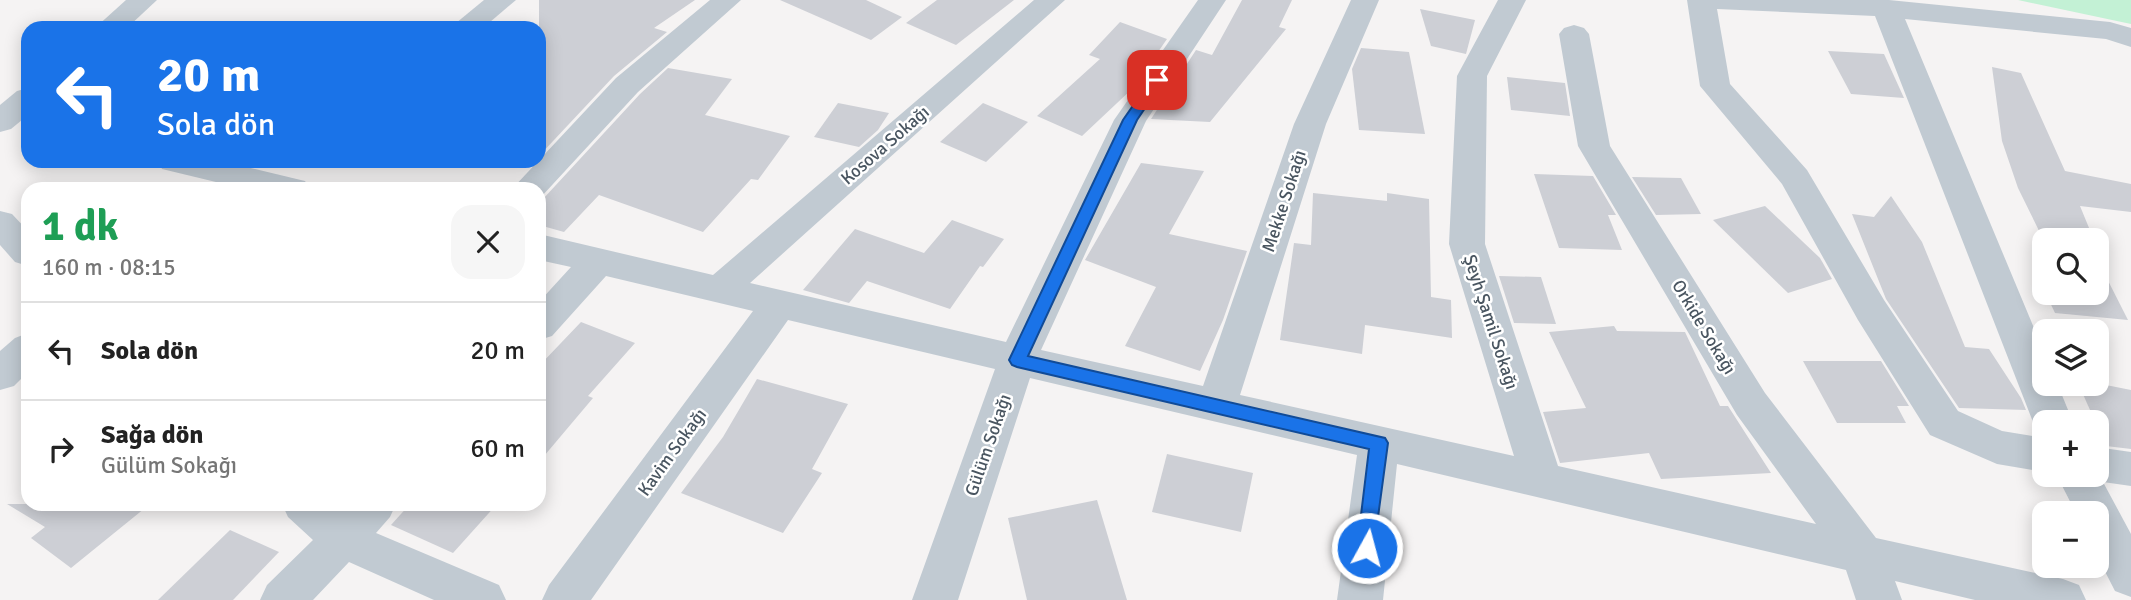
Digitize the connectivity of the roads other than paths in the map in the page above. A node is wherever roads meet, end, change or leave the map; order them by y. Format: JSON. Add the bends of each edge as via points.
{"nodes":[{"id":1,"x":142,"y":0,"type":"edge"},
{"id":2,"x":502,"y":0,"type":"edge"},
{"id":3,"x":727,"y":0,"type":"edge"},
{"id":4,"x":1051,"y":0,"type":"edge"},
{"id":5,"x":1212,"y":0,"type":"edge"},
{"id":6,"x":1364,"y":0,"type":"edge"},
{"id":7,"x":1512,"y":0,"type":"edge"},
{"id":8,"x":1886,"y":8,"type":"junction"},
{"id":9,"x":118,"y":21,"type":"edge"},
{"id":10,"x":474,"y":21,"type":"edge"},
{"id":11,"x":1574,"y":34,"type":"dead end"},
{"id":12,"x":2131,"y":38,"type":"edge"},
{"id":13,"x":21,"y":104,"type":"edge"},
{"id":14,"x":0,"y":122,"type":"edge"},
{"id":15,"x":21,"y":126,"type":"edge"},
{"id":16,"x":197,"y":168,"type":"edge"},
{"id":17,"x":277,"y":168,"type":"edge"},
{"id":18,"x":244,"y":182,"type":"edge"},
{"id":19,"x":258,"y":182,"type":"edge"},
{"id":20,"x":536,"y":182,"type":"edge"},
{"id":21,"x":0,"y":223,"type":"edge"},
{"id":22,"x":21,"y":246,"type":"edge"},
{"id":23,"x":546,"y":249,"type":"edge"},
{"id":24,"x":598,"y":261,"type":"junction"},
{"id":25,"x":719,"y":290,"type":"junction"},
{"id":26,"x":779,"y":304,"type":"junction"},
{"id":27,"x":546,"y":318,"type":"edge"},
{"id":28,"x":21,"y":355,"type":"edge"},
{"id":29,"x":1017,"y":360,"type":"junction"},
{"id":30,"x":0,"y":375,"type":"edge"},
{"id":31,"x":1216,"y":406,"type":"junction"},
{"id":32,"x":2048,"y":410,"type":"edge"},
{"id":33,"x":1379,"y":443,"type":"junction"},
{"id":34,"x":2032,"y":453,"type":"edge"},
{"id":35,"x":2109,"y":466,"type":"edge"},
{"id":36,"x":2131,"y":469,"type":"edge"},
{"id":37,"x":1542,"y":481,"type":"junction"},
{"id":38,"x":2084,"y":487,"type":"edge"},
{"id":39,"x":311,"y":511,"type":"edge"},
{"id":40,"x":369,"y":511,"type":"edge"},
{"id":41,"x":343,"y":539,"type":"junction"},
{"id":42,"x":1863,"y":554,"type":"junction"},
{"id":43,"x":2131,"y":577,"type":"edge"},
{"id":44,"x":283,"y":600,"type":"edge"},
{"id":45,"x":483,"y":600,"type":"edge"},
{"id":46,"x":565,"y":600,"type":"edge"},
{"id":47,"x":935,"y":600,"type":"edge"},
{"id":48,"x":1360,"y":600,"type":"edge"},
{"id":49,"x":1879,"y":600,"type":"edge"},
{"id":50,"x":2063,"y":600,"type":"edge"}],
"edges":[{"from":1,"to":9,"type":"street"},
{"from":2,"to":10,"type":"street"},
{"from":3,"to":20,"type":"street","via":[[628,85]]},
{"from":4,"to":25,"type":"street","name":"Kosova Sokağı"},
{"from":5,"to":29,"type":"street","name":"Gülüm Sokağı","via":[[1130,120]]},
{"from":6,"to":31,"type":"street","name":"Mekke Sokağı","via":[[1310,124]]},
{"from":7,"to":37,"type":"street","name":"Şeyh Şamil Sokağı","via":[[1472,76],[1467,244]]},
{"from":8,"to":12,"type":"street","via":[[2110,31]]},
{"from":8,"to":32,"type":"street"},
{"from":8,"to":34,"type":"street","via":[[1701,0],[1715,86],[1795,178],[1871,310],[1944,423],[1997,447]]},
{"from":11,"to":42,"type":"street","name":"Orkide Sokağı","via":[[1594,146],[1751,404]]},
{"from":13,"to":14,"type":"street"},
{"from":14,"to":15,"type":"street"},
{"from":16,"to":18,"type":"street"},
{"from":17,"to":19,"type":"street"},
{"from":21,"to":22,"type":"street"},
{"from":23,"to":24,"type":"street"},
{"from":24,"to":25,"type":"street"},
{"from":24,"to":27,"type":"street"},
{"from":25,"to":26,"type":"street"},
{"from":26,"to":29,"type":"street"},
{"from":26,"to":46,"type":"street","name":"Kavim Sokağı"},
{"from":28,"to":30,"type":"street"},
{"from":29,"to":31,"type":"street"},
{"from":29,"to":47,"type":"street","name":"Gülüm Sokağı"},
{"from":31,"to":33,"type":"street"},
{"from":33,"to":37,"type":"street"},
{"from":33,"to":48,"type":"street"},
{"from":35,"to":36,"type":"street"},
{"from":37,"to":42,"type":"street"},
{"from":38,"to":43,"type":"street"},
{"from":39,"to":41,"type":"street"},
{"from":40,"to":41,"type":"street"},
{"from":41,"to":44,"type":"street"},
{"from":41,"to":45,"type":"street"},
{"from":42,"to":49,"type":"street","name":"Orkide Sokağı"},
{"from":42,"to":50,"type":"street"}]}
